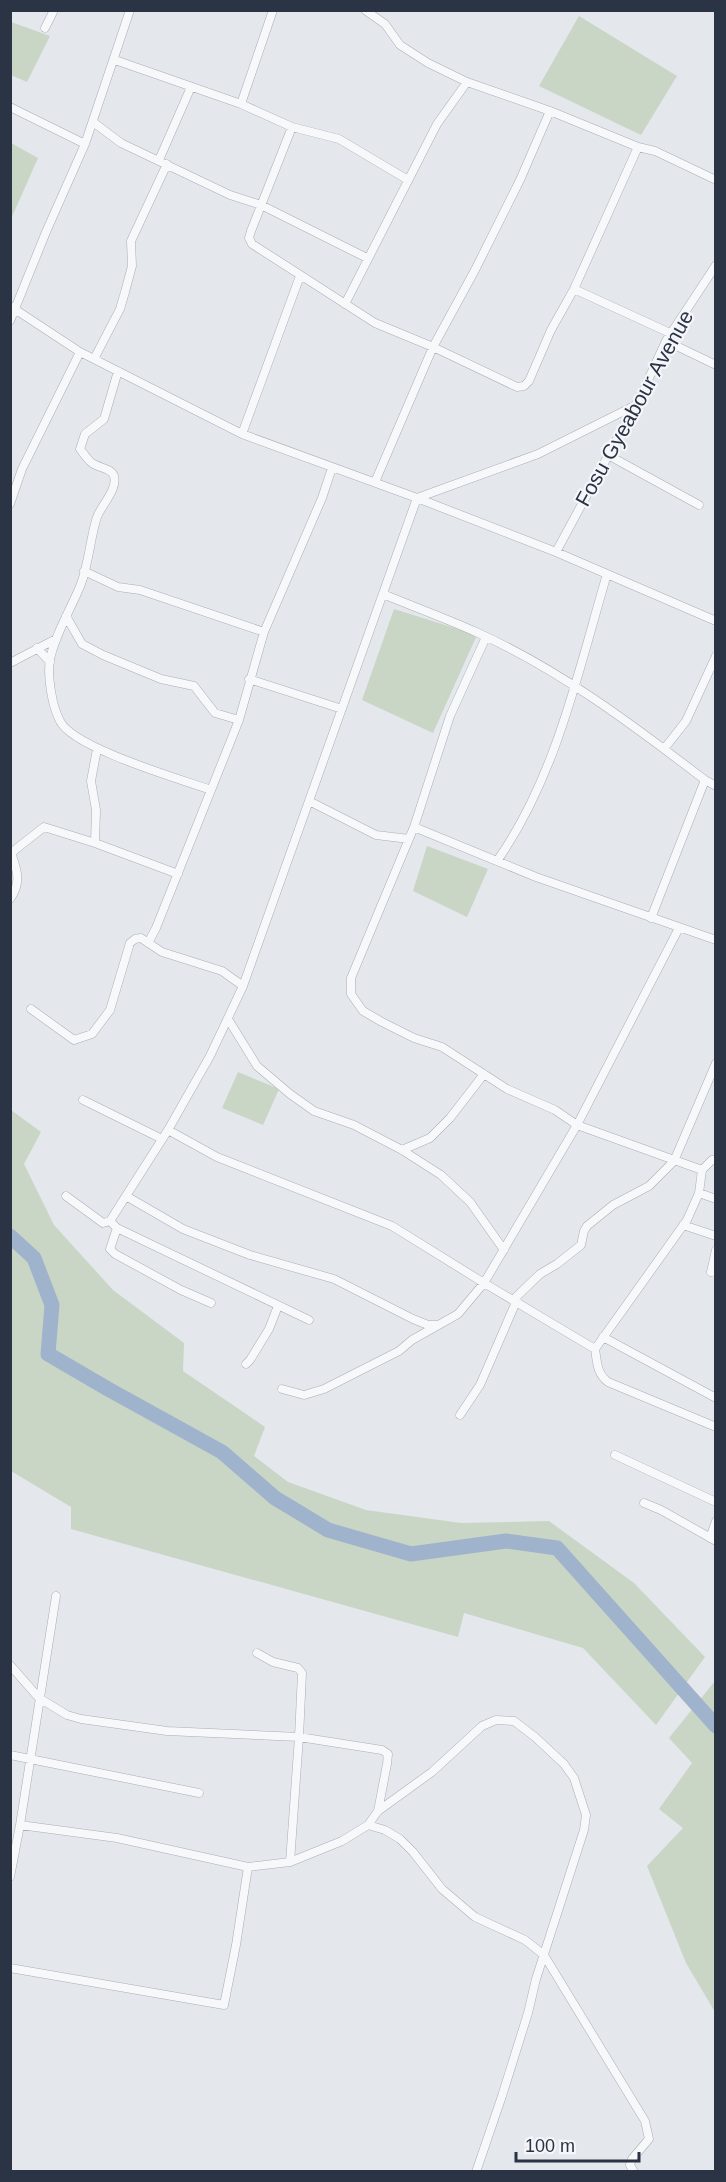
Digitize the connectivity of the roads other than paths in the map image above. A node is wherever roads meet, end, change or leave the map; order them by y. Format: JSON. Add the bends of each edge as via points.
{"nodes":[{"id":1,"x":54,"y":10,"type":"edge"},
{"id":2,"x":130,"y":10,"type":"edge"},
{"id":3,"x":273,"y":10,"type":"edge"},
{"id":4,"x":365,"y":10,"type":"edge"},
{"id":5,"x":45,"y":28,"type":"dead end"},
{"id":6,"x":115,"y":60,"type":"junction"},
{"id":7,"x":466,"y":82,"type":"junction"},
{"id":8,"x":191,"y":87,"type":"junction"},
{"id":9,"x":241,"y":104,"type":"junction"},
{"id":10,"x":10,"y":107,"type":"edge"},
{"id":11,"x":550,"y":111,"type":"junction"},
{"id":12,"x":93,"y":122,"type":"junction"},
{"id":13,"x":292,"y":127,"type":"junction"},
{"id":14,"x":85,"y":144,"type":"junction"},
{"id":15,"x":638,"y":147,"type":"junction"},
{"id":16,"x":159,"y":160,"type":"junction"},
{"id":17,"x":167,"y":164,"type":"junction"},
{"id":18,"x":408,"y":180,"type":"junction"},
{"id":19,"x":716,"y":180,"type":"edge"},
{"id":20,"x":261,"y":205,"type":"junction"},
{"id":21,"x":367,"y":258,"type":"junction"},
{"id":22,"x":716,"y":266,"type":"edge"},
{"id":23,"x":300,"y":276,"type":"junction"},
{"id":24,"x":574,"y":289,"type":"junction"},
{"id":25,"x":345,"y":304,"type":"junction"},
{"id":26,"x":14,"y":308,"type":"edge"},
{"id":27,"x":10,"y":321,"type":"edge"},
{"id":28,"x":670,"y":333,"type":"junction"},
{"id":29,"x":666,"y":341,"type":"junction"},
{"id":30,"x":433,"y":347,"type":"junction"},
{"id":31,"x":80,"y":352,"type":"junction"},
{"id":32,"x":94,"y":359,"type":"junction"},
{"id":33,"x":716,"y":365,"type":"edge"},
{"id":34,"x":118,"y":371,"type":"junction"},
{"id":35,"x":636,"y":405,"type":"junction"},
{"id":36,"x":242,"y":434,"type":"junction"},
{"id":37,"x":608,"y":455,"type":"junction"},
{"id":38,"x":332,"y":468,"type":"junction"},
{"id":39,"x":375,"y":482,"type":"junction"},
{"id":40,"x":417,"y":498,"type":"junction"},
{"id":41,"x":10,"y":504,"type":"edge"},
{"id":42,"x":699,"y":505,"type":"dead end"},
{"id":43,"x":556,"y":552,"type":"junction"},
{"id":44,"x":84,"y":571,"type":"junction"},
{"id":45,"x":607,"y":574,"type":"junction"},
{"id":46,"x":383,"y":594,"type":"junction"},
{"id":47,"x":66,"y":616,"type":"junction"},
{"id":48,"x":716,"y":621,"type":"edge"},
{"id":49,"x":264,"y":632,"type":"junction"},
{"id":50,"x":486,"y":637,"type":"junction"},
{"id":51,"x":56,"y":639,"type":"junction"},
{"id":52,"x":37,"y":648,"type":"junction"},
{"id":53,"x":716,"y":656,"type":"edge"},
{"id":54,"x":50,"y":662,"type":"junction"},
{"id":55,"x":10,"y":663,"type":"edge"},
{"id":56,"x":249,"y":679,"type":"junction"},
{"id":57,"x":574,"y":685,"type":"junction"},
{"id":58,"x":342,"y":709,"type":"junction"},
{"id":59,"x":239,"y":720,"type":"junction"},
{"id":60,"x":97,"y":749,"type":"junction"},
{"id":61,"x":664,"y":749,"type":"junction"},
{"id":62,"x":705,"y":780,"type":"junction"},
{"id":63,"x":716,"y":786,"type":"edge"},
{"id":64,"x":211,"y":790,"type":"junction"},
{"id":65,"x":309,"y":801,"type":"junction"},
{"id":66,"x":414,"y":826,"type":"junction"},
{"id":67,"x":409,"y":839,"type":"junction"},
{"id":68,"x":95,"y":843,"type":"junction"},
{"id":69,"x":497,"y":861,"type":"junction"},
{"id":70,"x":177,"y":874,"type":"junction"},
{"id":71,"x":10,"y":899,"type":"edge"},
{"id":72,"x":651,"y":918,"type":"junction"},
{"id":73,"x":679,"y":928,"type":"junction"},
{"id":74,"x":716,"y":940,"type":"edge"},
{"id":75,"x":148,"y":943,"type":"junction"},
{"id":76,"x":243,"y":986,"type":"junction"},
{"id":77,"x":31,"y":1009,"type":"dead end"},
{"id":78,"x":228,"y":1019,"type":"junction"},
{"id":79,"x":716,"y":1063,"type":"edge"},
{"id":80,"x":484,"y":1074,"type":"junction"},
{"id":81,"x":83,"y":1100,"type":"dead end"},
{"id":82,"x":577,"y":1125,"type":"junction"},
{"id":83,"x":168,"y":1130,"type":"junction"},
{"id":84,"x":162,"y":1139,"type":"junction"},
{"id":85,"x":402,"y":1150,"type":"junction"},
{"id":86,"x":716,"y":1160,"type":"edge"},
{"id":87,"x":674,"y":1161,"type":"junction"},
{"id":88,"x":702,"y":1170,"type":"junction"},
{"id":89,"x":699,"y":1193,"type":"junction"},
{"id":90,"x":66,"y":1196,"type":"dead end"},
{"id":91,"x":126,"y":1196,"type":"junction"},
{"id":92,"x":716,"y":1199,"type":"edge"},
{"id":93,"x":110,"y":1221,"type":"junction"},
{"id":94,"x":683,"y":1225,"type":"junction"},
{"id":95,"x":117,"y":1228,"type":"junction"},
{"id":96,"x":716,"y":1236,"type":"edge"},
{"id":97,"x":504,"y":1250,"type":"junction"},
{"id":98,"x":716,"y":1250,"type":"edge"},
{"id":99,"x":711,"y":1272,"type":"dead end"},
{"id":100,"x":484,"y":1283,"type":"junction"},
{"id":101,"x":514,"y":1301,"type":"junction"},
{"id":102,"x":211,"y":1303,"type":"dead end"},
{"id":103,"x":278,"y":1306,"type":"junction"},
{"id":104,"x":309,"y":1320,"type":"dead end"},
{"id":105,"x":438,"y":1326,"type":"junction"},
{"id":106,"x":603,"y":1337,"type":"junction"},
{"id":107,"x":595,"y":1349,"type":"junction"},
{"id":108,"x":246,"y":1364,"type":"dead end"},
{"id":109,"x":282,"y":1389,"type":"dead end"},
{"id":110,"x":716,"y":1398,"type":"edge"},
{"id":111,"x":459,"y":1414,"type":"dead end"},
{"id":112,"x":716,"y":1427,"type":"edge"},
{"id":113,"x":615,"y":1455,"type":"dead end"},
{"id":114,"x":716,"y":1502,"type":"edge"},
{"id":115,"x":644,"y":1503,"type":"dead end"},
{"id":116,"x":716,"y":1521,"type":"edge"},
{"id":117,"x":713,"y":1539,"type":"edge"},
{"id":118,"x":56,"y":1596,"type":"dead end"},
{"id":119,"x":257,"y":1653,"type":"dead end"},
{"id":120,"x":10,"y":1665,"type":"edge"},
{"id":121,"x":39,"y":1698,"type":"junction"},
{"id":122,"x":299,"y":1737,"type":"junction"},
{"id":123,"x":10,"y":1755,"type":"edge"},
{"id":124,"x":29,"y":1758,"type":"junction"},
{"id":125,"x":199,"y":1792,"type":"dead end"},
{"id":126,"x":378,"y":1811,"type":"junction"},
{"id":127,"x":20,"y":1825,"type":"junction"},
{"id":128,"x":368,"y":1825,"type":"junction"},
{"id":129,"x":14,"y":1833,"type":"edge"},
{"id":130,"x":290,"y":1862,"type":"junction"},
{"id":131,"x":248,"y":1867,"type":"junction"},
{"id":132,"x":10,"y":1876,"type":"edge"},
{"id":133,"x":544,"y":1955,"type":"junction"},
{"id":134,"x":10,"y":1968,"type":"edge"},
{"id":135,"x":476,"y":2172,"type":"edge"},
{"id":136,"x":634,"y":2172,"type":"edge"}],
"edges":[{"from":1,"to":5,"type":"street"},
{"from":2,"to":6,"type":"street"},
{"from":3,"to":9,"type":"street"},
{"from":4,"to":7,"type":"street","via":[[385,24],[408,51]]},
{"from":6,"to":8,"type":"street"},
{"from":6,"to":12,"type":"street"},
{"from":7,"to":11,"type":"street"},
{"from":7,"to":18,"type":"street","via":[[437,124]]},
{"from":8,"to":9,"type":"street"},
{"from":8,"to":16,"type":"street"},
{"from":9,"to":13,"type":"street"},
{"from":10,"to":14,"type":"street"},
{"from":11,"to":15,"type":"street"},
{"from":11,"to":30,"type":"street","via":[[520,180]]},
{"from":12,"to":14,"type":"street"},
{"from":12,"to":16,"type":"street","via":[[121,143]]},
{"from":13,"to":18,"type":"street","via":[[339,140]]},
{"from":13,"to":20,"type":"street"},
{"from":14,"to":26,"type":"street"},
{"from":15,"to":19,"type":"street"},
{"from":15,"to":24,"type":"street"},
{"from":16,"to":17,"type":"street"},
{"from":17,"to":20,"type":"street","via":[[230,195]]},
{"from":17,"to":32,"type":"street","via":[[131,241],[132,266],[123,300]]},
{"from":18,"to":21,"type":"street"},
{"from":20,"to":21,"type":"street"},
{"from":20,"to":23,"type":"street","via":[[249,238],[252,244]]},
{"from":21,"to":25,"type":"street"},
{"from":22,"to":28,"type":"street","name":"Fosu Gyeabour Avenue"},
{"from":23,"to":25,"type":"street"},
{"from":23,"to":36,"type":"street"},
{"from":24,"to":28,"type":"street"},
{"from":24,"to":30,"type":"street","via":[[524,386],[517,387]]},
{"from":25,"to":30,"type":"street","via":[[375,323]]},
{"from":26,"to":27,"type":"street"},
{"from":26,"to":31,"type":"street"},
{"from":28,"to":29,"type":"street","name":"Fosu Gyeabour Avenue"},
{"from":29,"to":33,"type":"street"},
{"from":29,"to":35,"type":"street","name":"Fosu Gyeabour Avenue"},
{"from":30,"to":39,"type":"street"},
{"from":31,"to":32,"type":"street"},
{"from":31,"to":41,"type":"street","via":[[22,469]]},
{"from":32,"to":34,"type":"street"},
{"from":34,"to":36,"type":"street"},
{"from":34,"to":44,"type":"street","via":[[104,419],[85,434],[80,449],[89,461],[114,475],[115,484],[97,517]]},
{"from":35,"to":37,"type":"street","name":"Fosu Gyeabour Avenue"},
{"from":35,"to":40,"type":"street","via":[[538,454]]},
{"from":36,"to":38,"type":"street"},
{"from":37,"to":42,"type":"street"},
{"from":37,"to":43,"type":"street","name":"Fosu Gyeabour Avenue"},
{"from":38,"to":39,"type":"street"},
{"from":38,"to":49,"type":"street"},
{"from":39,"to":40,"type":"street"},
{"from":40,"to":43,"type":"street"},
{"from":40,"to":46,"type":"street"},
{"from":43,"to":45,"type":"street"},
{"from":44,"to":47,"type":"street"},
{"from":44,"to":49,"type":"street","via":[[118,587],[140,590]]},
{"from":45,"to":48,"type":"street"},
{"from":45,"to":57,"type":"street"},
{"from":46,"to":50,"type":"street"},
{"from":46,"to":58,"type":"street"},
{"from":47,"to":51,"type":"street"},
{"from":47,"to":59,"type":"street","via":[[82,644],[161,679],[194,686],[215,713]]},
{"from":49,"to":56,"type":"street"},
{"from":50,"to":57,"type":"street"},
{"from":50,"to":66,"type":"street","via":[[450,717]]},
{"from":51,"to":52,"type":"street"},
{"from":51,"to":54,"type":"street"},
{"from":52,"to":54,"type":"street"},
{"from":52,"to":55,"type":"street"},
{"from":53,"to":61,"type":"street","via":[[686,721]]},
{"from":54,"to":60,"type":"street","via":[[50,685],[60,722]]},
{"from":56,"to":58,"type":"street"},
{"from":56,"to":59,"type":"street"},
{"from":57,"to":61,"type":"street"},
{"from":57,"to":69,"type":"street","via":[[551,758],[517,832]]},
{"from":58,"to":65,"type":"street"},
{"from":59,"to":64,"type":"street"},
{"from":60,"to":64,"type":"street"},
{"from":60,"to":68,"type":"street","via":[[91,781],[96,810]]},
{"from":61,"to":62,"type":"street"},
{"from":62,"to":63,"type":"street"},
{"from":62,"to":72,"type":"street"},
{"from":64,"to":70,"type":"street"},
{"from":65,"to":67,"type":"street","via":[[376,835]]},
{"from":65,"to":76,"type":"street"},
{"from":66,"to":67,"type":"street"},
{"from":66,"to":69,"type":"street"},
{"from":67,"to":80,"type":"street","via":[[351,978],[351,994],[363,1011],[414,1038],[442,1047]]},
{"from":68,"to":70,"type":"street"},
{"from":68,"to":71,"type":"street","via":[[44,827],[10,853],[18,879]]},
{"from":69,"to":72,"type":"street"},
{"from":70,"to":75,"type":"street"},
{"from":72,"to":73,"type":"street"},
{"from":73,"to":74,"type":"street"},
{"from":73,"to":82,"type":"street"},
{"from":75,"to":76,"type":"street","via":[[162,952],[222,971]]},
{"from":75,"to":77,"type":"street","via":[[141,938],[130,943],[110,1010],[92,1034],[74,1040]]},
{"from":76,"to":78,"type":"street"},
{"from":78,"to":83,"type":"street"},
{"from":78,"to":85,"type":"street","via":[[257,1066],[290,1094],[314,1111],[354,1125]]},
{"from":79,"to":87,"type":"street"},
{"from":80,"to":82,"type":"street"},
{"from":80,"to":85,"type":"street","via":[[430,1138]]},
{"from":81,"to":84,"type":"street"},
{"from":82,"to":87,"type":"street"},
{"from":82,"to":97,"type":"street"},
{"from":83,"to":84,"type":"street"},
{"from":83,"to":100,"type":"street","via":[[217,1157],[392,1226]]},
{"from":84,"to":91,"type":"street"},
{"from":85,"to":97,"type":"street","via":[[441,1174],[470,1202]]},
{"from":86,"to":88,"type":"street"},
{"from":87,"to":88,"type":"street"},
{"from":87,"to":101,"type":"street","via":[[649,1186],[613,1205],[588,1226],[581,1245],[540,1274]]},
{"from":88,"to":89,"type":"street"},
{"from":89,"to":92,"type":"street"},
{"from":89,"to":94,"type":"street"},
{"from":90,"to":93,"type":"street","via":[[103,1223]]},
{"from":91,"to":93,"type":"street"},
{"from":91,"to":105,"type":"street","via":[[183,1229],[250,1255],[334,1279],[413,1319]]},
{"from":93,"to":95,"type":"street"},
{"from":94,"to":96,"type":"street"},
{"from":94,"to":106,"type":"street"},
{"from":95,"to":102,"type":"street","via":[[110,1246],[115,1254]]},
{"from":95,"to":103,"type":"street"},
{"from":97,"to":100,"type":"street"},
{"from":98,"to":99,"type":"street"},
{"from":100,"to":101,"type":"street"},
{"from":100,"to":105,"type":"street","via":[[458,1314]]},
{"from":101,"to":107,"type":"street"},
{"from":101,"to":111,"type":"street","via":[[480,1385]]},
{"from":103,"to":104,"type":"street"},
{"from":103,"to":108,"type":"street","via":[[269,1329]]},
{"from":105,"to":109,"type":"street","via":[[399,1351],[324,1389],[304,1395]]},
{"from":106,"to":107,"type":"street"},
{"from":106,"to":110,"type":"street"},
{"from":107,"to":112,"type":"street","via":[[599,1372],[608,1382]]},
{"from":113,"to":114,"type":"street"},
{"from":115,"to":117,"type":"street"},
{"from":116,"to":117,"type":"street"},
{"from":118,"to":121,"type":"street"},
{"from":119,"to":122,"type":"street","via":[[302,1673]]},
{"from":120,"to":121,"type":"street"},
{"from":121,"to":122,"type":"street","via":[[81,1719],[166,1731]]},
{"from":121,"to":124,"type":"street"},
{"from":122,"to":126,"type":"street","via":[[388,1754]]},
{"from":122,"to":130,"type":"street"},
{"from":123,"to":124,"type":"street"},
{"from":124,"to":125,"type":"street"},
{"from":124,"to":127,"type":"street"},
{"from":126,"to":128,"type":"street"},
{"from":126,"to":133,"type":"street","via":[[432,1772],[482,1726],[496,1720],[514,1722],[551,1750],[574,1778],[586,1815]]},
{"from":127,"to":129,"type":"street"},
{"from":127,"to":131,"type":"street","via":[[117,1838]]},
{"from":128,"to":130,"type":"street","via":[[342,1841]]},
{"from":128,"to":133,"type":"street","via":[[400,1839],[442,1889],[475,1917],[525,1940]]},
{"from":129,"to":132,"type":"street"},
{"from":130,"to":131,"type":"street"},
{"from":131,"to":134,"type":"street","via":[[224,2005]]},
{"from":133,"to":135,"type":"street"},
{"from":133,"to":136,"type":"street","via":[[645,2121],[649,2139],[632,2159]]}]}
